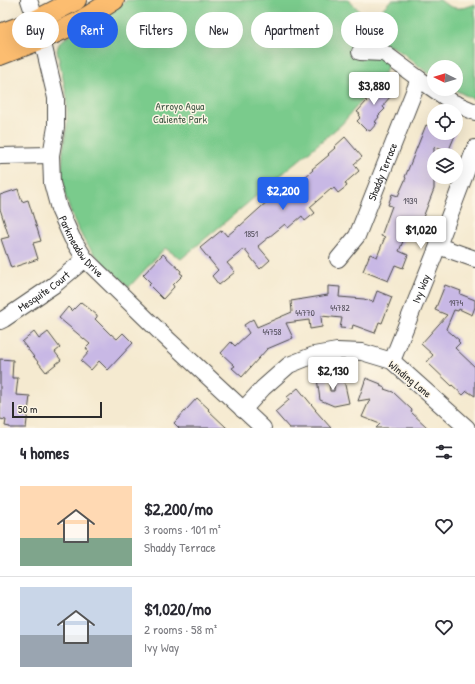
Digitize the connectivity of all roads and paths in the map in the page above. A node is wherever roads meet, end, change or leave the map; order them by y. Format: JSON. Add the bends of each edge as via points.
{"nodes":[{"id":1,"x":29,"y":0,"type":"edge"},
{"id":2,"x":76,"y":0,"type":"edge"},
{"id":3,"x":114,"y":0,"type":"edge"},
{"id":4,"x":32,"y":12,"type":"edge"},
{"id":5,"x":53,"y":12,"type":"edge"},
{"id":6,"x":12,"y":30,"type":"edge"},
{"id":7,"x":59,"y":31,"type":"edge"},
{"id":8,"x":0,"y":34,"type":"edge"},
{"id":9,"x":17,"y":48,"type":"edge"},
{"id":10,"x":44,"y":48,"type":"edge"},
{"id":11,"x":360,"y":52,"type":"dead end"},
{"id":12,"x":0,"y":54,"type":"edge"},
{"id":13,"x":419,"y":79,"type":"junction"},
{"id":14,"x":475,"y":112,"type":"edge"},
{"id":15,"x":475,"y":148,"type":"edge"},
{"id":16,"x":51,"y":155,"type":"junction"},
{"id":17,"x":0,"y":156,"type":"edge"},
{"id":18,"x":438,"y":246,"type":"junction"},
{"id":19,"x":85,"y":259,"type":"junction"},
{"id":20,"x":338,"y":259,"type":"dead end"},
{"id":21,"x":475,"y":260,"type":"edge"},
{"id":22,"x":0,"y":321,"type":"edge"},
{"id":23,"x":392,"y":361,"type":"junction"},
{"id":24,"x":243,"y":410,"type":"junction"},
{"id":25,"x":263,"y":428,"type":"edge"},
{"id":26,"x":467,"y":428,"type":"edge"}],
"edges":[{"from":1,"to":4,"type":"street","name":"Parkmeadow Drive"},
{"from":2,"to":5,"type":"main road"},
{"from":3,"to":7,"type":"main road"},
{"from":6,"to":8,"type":"main road"},
{"from":9,"to":12,"type":"main road"},
{"from":10,"to":16,"type":"street","name":"Parkmeadow Drive","via":[[56,98],[56,127]]},
{"from":11,"to":13,"type":"street","via":[[384,53]]},
{"from":13,"to":14,"type":"street","via":[[452,102]]},
{"from":13,"to":20,"type":"street","name":"Shaddy Terrace","via":[[357,236]]},
{"from":15,"to":18,"type":"street","name":"Ivy Way"},
{"from":16,"to":17,"type":"street"},
{"from":16,"to":19,"type":"street","name":"Parkmeadow Drive","via":[[52,183],[59,209]]},
{"from":18,"to":21,"type":"street"},
{"from":18,"to":23,"type":"street","name":"Ivy Way"},
{"from":19,"to":22,"type":"street","name":"Mesquite Court","via":[[54,285]]},
{"from":19,"to":24,"type":"street","name":"Parkmeadow Drive"},
{"from":23,"to":24,"type":"street","name":"Winding Lane","via":[[362,352],[338,351],[314,355],[289,365]]},
{"from":23,"to":26,"type":"street","name":"Winding Lane"},
{"from":24,"to":25,"type":"street","name":"Parkmeadow Drive"}]}
